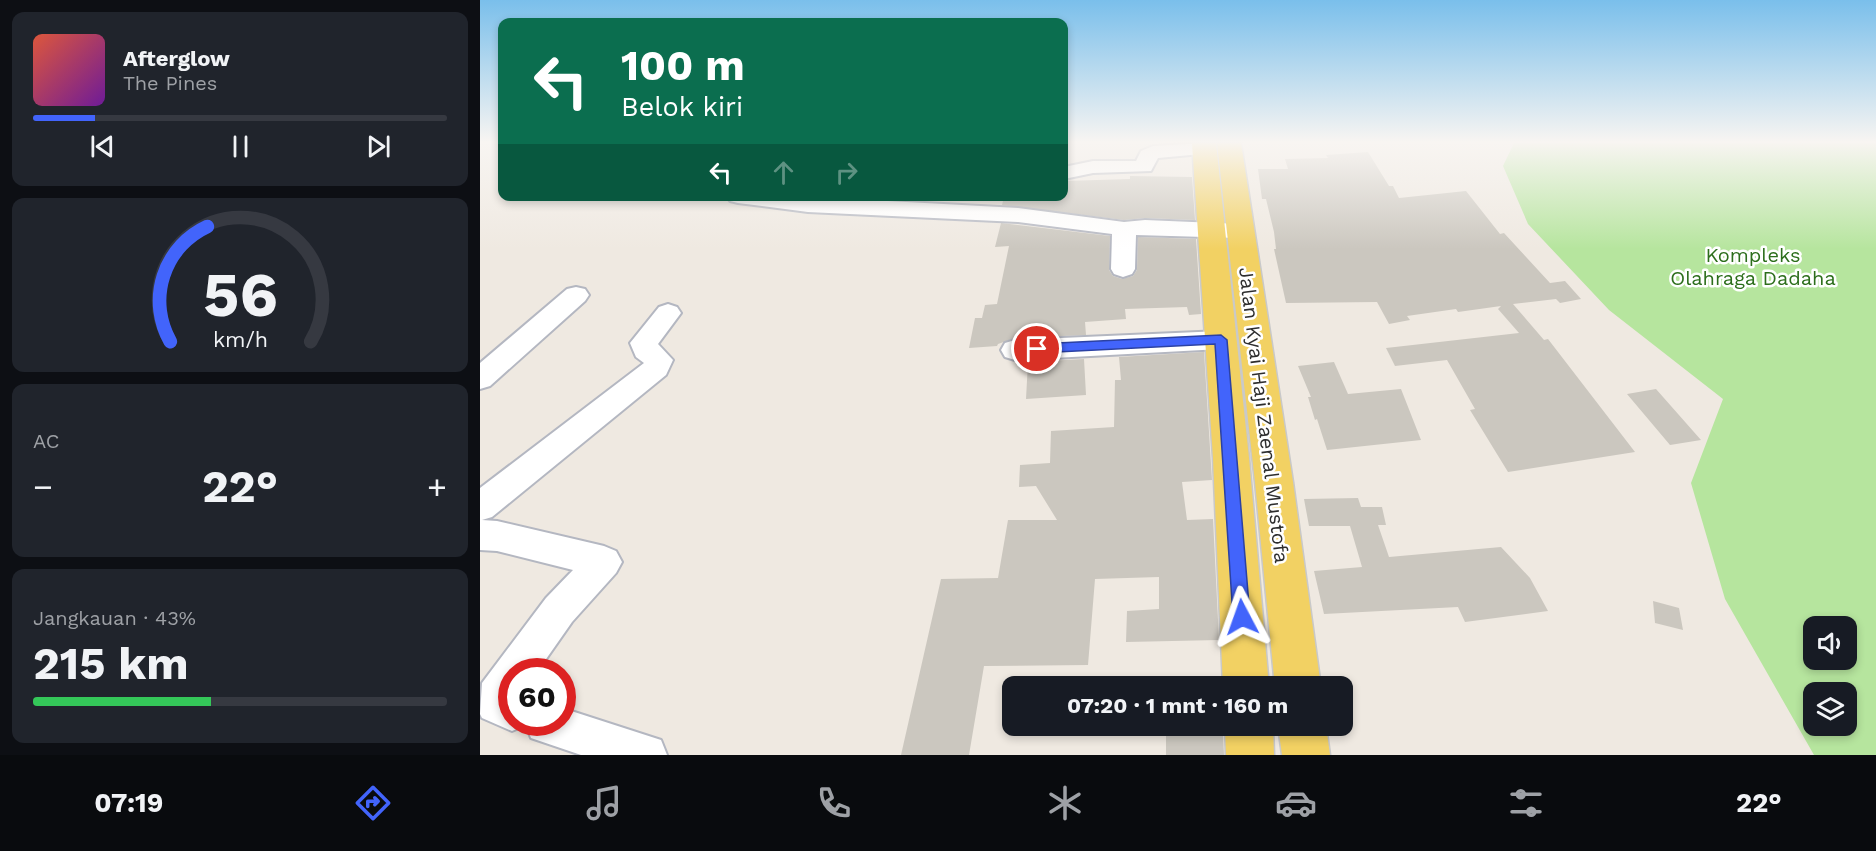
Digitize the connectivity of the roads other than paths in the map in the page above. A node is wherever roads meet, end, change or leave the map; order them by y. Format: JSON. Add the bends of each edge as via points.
{"nodes":[{"id":1,"x":1218,"y":178,"type":"edge"},
{"id":2,"x":777,"y":201,"type":"edge"},
{"id":3,"x":1124,"y":229,"type":"junction"},
{"id":4,"x":1226,"y":230,"type":"junction"},
{"id":5,"x":1123,"y":269,"type":"dead end"},
{"id":6,"x":576,"y":295,"type":"dead end"},
{"id":7,"x":668,"y":313,"type":"dead end"},
{"id":8,"x":1221,"y":340,"type":"junction"},
{"id":9,"x":1015,"y":350,"type":"dead end"},
{"id":10,"x":480,"y":379,"type":"edge"},
{"id":11,"x":1231,"y":458,"type":"junction"},
{"id":12,"x":1271,"y":459,"type":"junction"},
{"id":13,"x":480,"y":507,"type":"edge"},
{"id":14,"x":480,"y":535,"type":"edge"},
{"id":15,"x":523,"y":658,"type":"edge"},
{"id":16,"x":1245,"y":676,"type":"edge"},
{"id":17,"x":1297,"y":676,"type":"edge"},
{"id":18,"x":576,"y":733,"type":"edge"},
{"id":19,"x":1250,"y":736,"type":"edge"},
{"id":20,"x":1303,"y":736,"type":"edge"},
{"id":21,"x":646,"y":755,"type":"edge"},
{"id":22,"x":1251,"y":755,"type":"edge"},
{"id":23,"x":1306,"y":755,"type":"edge"}],
"edges":[{"from":1,"to":4,"type":"main road","name":"Jalan Kyai Haji Zaenal Mustofa"},
{"from":2,"to":3,"type":"street","via":[[1018,215]]},
{"from":3,"to":4,"type":"street"},
{"from":3,"to":5,"type":"street"},
{"from":4,"to":8,"type":"main road","name":"Jalan Kyai Haji Zaenal Mustofa"},
{"from":4,"to":12,"type":"main road","name":"Jalan Kyai Haji Zaenal Mustofa"},
{"from":6,"to":10,"type":"street"},
{"from":7,"to":13,"type":"street","via":[[644,343],[646,350],[659,360],[656,368]]},
{"from":8,"to":9,"type":"street"},
{"from":8,"to":11,"type":"main road","name":"Jalan Kyai Haji Zaenal Mustofa"},
{"from":11,"to":12,"type":"main road"},
{"from":11,"to":16,"type":"main road","name":"Jalan Kyai Haji Zaenal Mustofa"},
{"from":12,"to":17,"type":"main road","name":"Jalan Kyai Haji Zaenal Mustofa"},
{"from":14,"to":15,"type":"street","via":[[604,562]]},
{"from":18,"to":21,"type":"street"},
{"from":19,"to":22,"type":"main road"},
{"from":20,"to":23,"type":"main road"}]}
